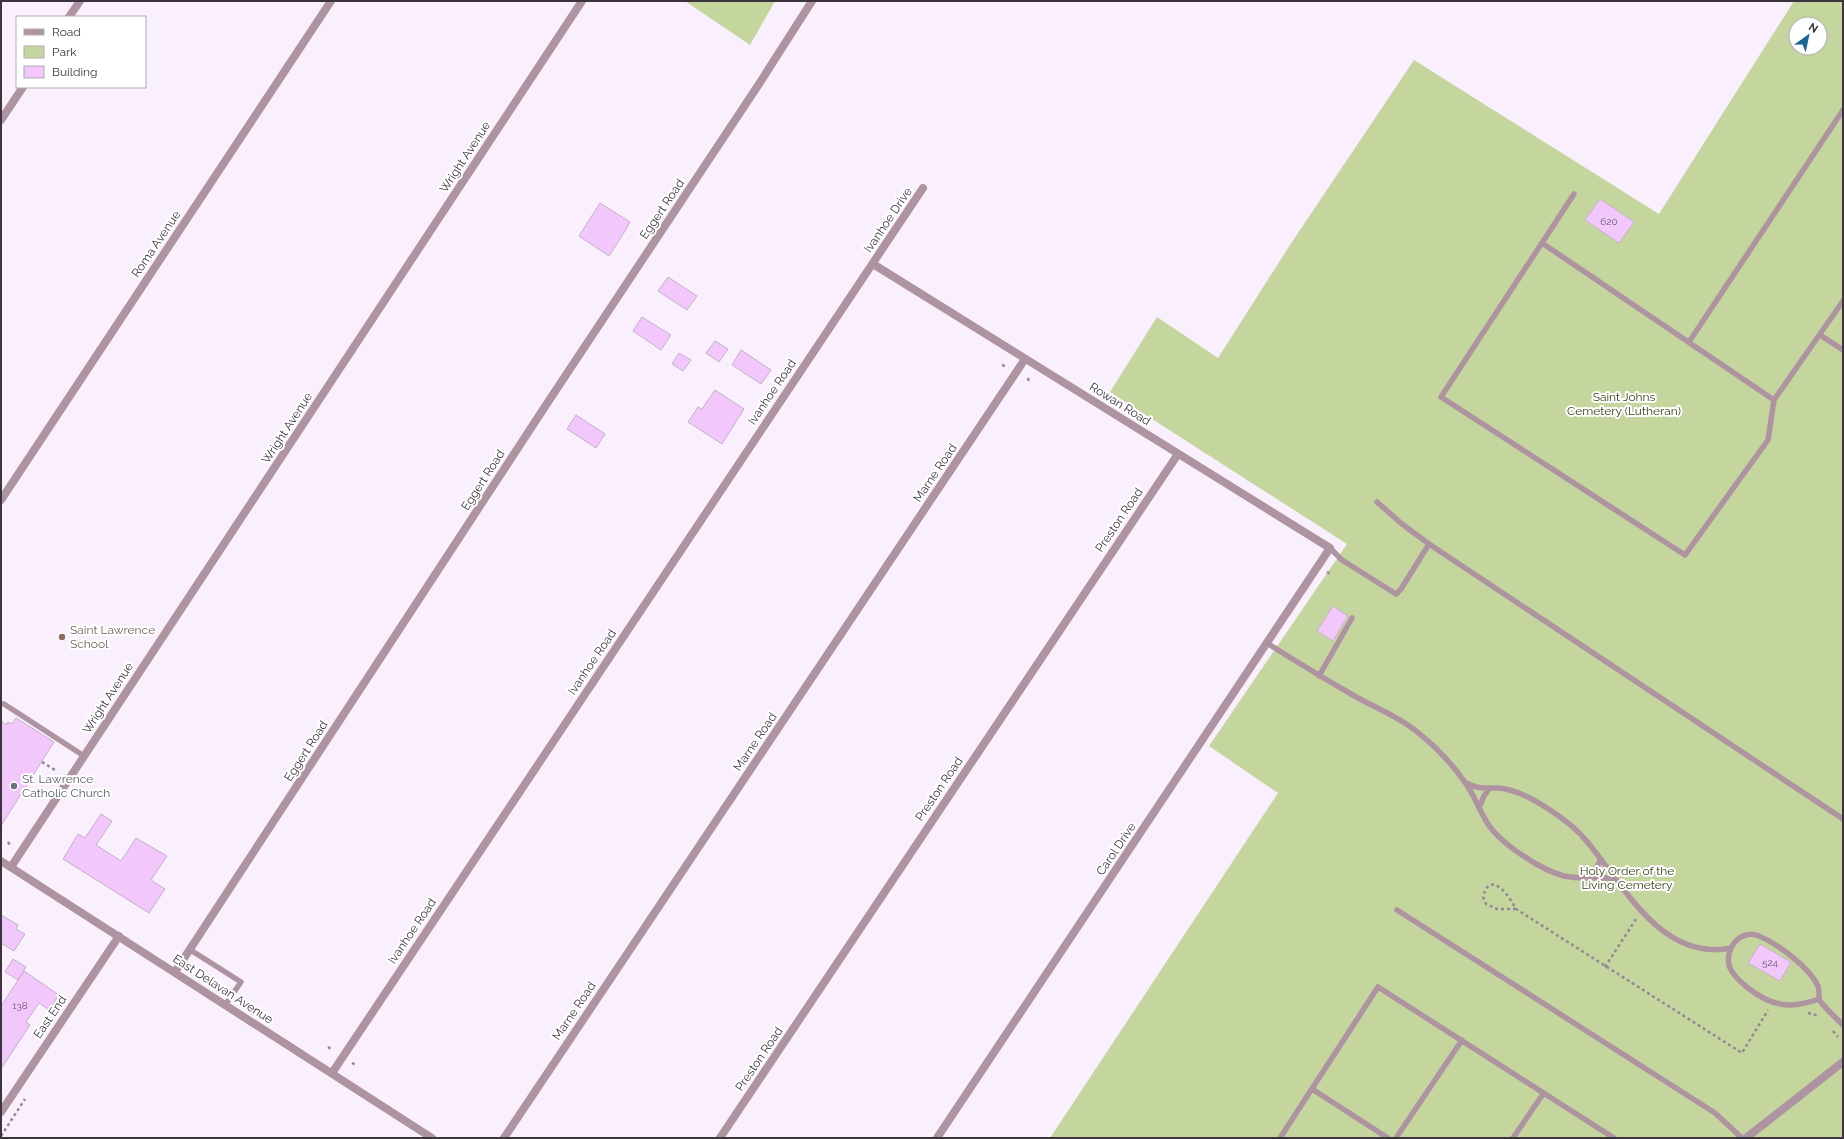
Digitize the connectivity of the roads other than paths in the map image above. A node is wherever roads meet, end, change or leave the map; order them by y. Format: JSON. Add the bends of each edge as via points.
{"nodes":[{"id":1,"x":80,"y":1,"type":"edge"},
{"id":2,"x":331,"y":1,"type":"edge"},
{"id":3,"x":582,"y":1,"type":"edge"},
{"id":4,"x":812,"y":1,"type":"edge"},
{"id":5,"x":71,"y":16,"type":"edge"},
{"id":6,"x":22,"y":88,"type":"edge"},
{"id":7,"x":1843,"y":110,"type":"edge"},
{"id":8,"x":1,"y":120,"type":"edge"},
{"id":9,"x":923,"y":188,"type":"dead end"},
{"id":10,"x":1574,"y":194,"type":"dead end"},
{"id":11,"x":1542,"y":243,"type":"junction"},
{"id":12,"x":872,"y":264,"type":"junction"},
{"id":13,"x":1843,"y":301,"type":"edge"},
{"id":14,"x":1820,"y":335,"type":"junction"},
{"id":15,"x":1689,"y":342,"type":"junction"},
{"id":16,"x":1843,"y":350,"type":"edge"},
{"id":17,"x":1025,"y":359,"type":"junction"},
{"id":18,"x":1774,"y":400,"type":"junction"},
{"id":19,"x":1178,"y":454,"type":"junction"},
{"id":20,"x":1,"y":500,"type":"edge"},
{"id":21,"x":1377,"y":502,"type":"dead end"},
{"id":22,"x":1429,"y":544,"type":"junction"},
{"id":23,"x":1330,"y":548,"type":"junction"},
{"id":24,"x":1352,"y":618,"type":"dead end"},
{"id":25,"x":1267,"y":644,"type":"junction"},
{"id":26,"x":1320,"y":676,"type":"junction"},
{"id":27,"x":4,"y":704,"type":"dead end"},
{"id":28,"x":84,"y":756,"type":"junction"},
{"id":29,"x":1465,"y":783,"type":"junction"},
{"id":30,"x":1489,"y":789,"type":"junction"},
{"id":31,"x":1479,"y":808,"type":"junction"},
{"id":32,"x":1843,"y":819,"type":"edge"},
{"id":33,"x":1601,"y":859,"type":"junction"},
{"id":34,"x":1,"y":861,"type":"edge"},
{"id":35,"x":11,"y":867,"type":"junction"},
{"id":36,"x":1591,"y":878,"type":"junction"},
{"id":37,"x":1616,"y":879,"type":"junction"},
{"id":38,"x":1397,"y":910,"type":"dead end"},
{"id":39,"x":120,"y":936,"type":"junction"},
{"id":40,"x":1731,"y":948,"type":"junction"},
{"id":41,"x":189,"y":949,"type":"junction"},
{"id":42,"x":175,"y":972,"type":"junction"},
{"id":43,"x":1819,"y":999,"type":"junction"},
{"id":44,"x":226,"y":1004,"type":"junction"},
{"id":45,"x":1843,"y":1026,"type":"edge"},
{"id":46,"x":1462,"y":1040,"type":"junction"},
{"id":47,"x":1843,"y":1062,"type":"edge"},
{"id":48,"x":332,"y":1073,"type":"junction"},
{"id":49,"x":1312,"y":1089,"type":"junction"},
{"id":50,"x":1543,"y":1094,"type":"junction"},
{"id":51,"x":1,"y":1112,"type":"edge"},
{"id":52,"x":432,"y":1138,"type":"edge"},
{"id":53,"x":504,"y":1138,"type":"edge"},
{"id":54,"x":720,"y":1138,"type":"edge"},
{"id":55,"x":937,"y":1138,"type":"edge"},
{"id":56,"x":1280,"y":1138,"type":"edge"},
{"id":57,"x":1388,"y":1138,"type":"edge"},
{"id":58,"x":1396,"y":1138,"type":"edge"},
{"id":59,"x":1513,"y":1138,"type":"edge"},
{"id":60,"x":1614,"y":1138,"type":"edge"},
{"id":61,"x":1742,"y":1138,"type":"edge"},
{"id":62,"x":1746,"y":1138,"type":"edge"}],
"edges":[{"from":1,"to":5,"type":"street"},
{"from":2,"to":20,"type":"street","name":"Roma Avenue"},
{"from":3,"to":28,"type":"street","name":"Wright Avenue"},
{"from":4,"to":41,"type":"street","name":"Eggert Road","via":[[760,84]]},
{"from":6,"to":8,"type":"street"},
{"from":7,"to":15,"type":"lane"},
{"from":9,"to":12,"type":"street","name":"Ivanhoe Drive"},
{"from":10,"to":11,"type":"lane"},
{"from":11,"to":15,"type":"lane"},
{"from":11,"to":18,"type":"lane","via":[[1441,397],[1685,555],[1768,440]]},
{"from":12,"to":17,"type":"street","name":"Rowan Road"},
{"from":12,"to":48,"type":"street","name":"Ivanhoe Road"},
{"from":13,"to":14,"type":"lane"},
{"from":14,"to":16,"type":"lane"},
{"from":14,"to":18,"type":"lane"},
{"from":15,"to":18,"type":"lane"},
{"from":17,"to":19,"type":"street","name":"Rowan Road"},
{"from":17,"to":53,"type":"street","name":"Marne Road"},
{"from":19,"to":23,"type":"street","name":"Rowan Road"},
{"from":19,"to":54,"type":"street","name":"Preston Road"},
{"from":21,"to":22,"type":"lane"},
{"from":22,"to":23,"type":"lane","via":[[1396,594],[1342,560]]},
{"from":22,"to":32,"type":"lane"},
{"from":23,"to":25,"type":"street","name":"Carol Drive"},
{"from":24,"to":26,"type":"lane"},
{"from":25,"to":26,"type":"lane"},
{"from":25,"to":55,"type":"street","name":"Carol Drive"},
{"from":26,"to":29,"type":"lane","via":[[1420,734]]},
{"from":27,"to":28,"type":"lane"},
{"from":28,"to":35,"type":"street","name":"Wright Avenue"},
{"from":29,"to":30,"type":"lane","via":[[1476,788]]},
{"from":29,"to":31,"type":"lane"},
{"from":30,"to":31,"type":"lane"},
{"from":30,"to":33,"type":"lane","via":[[1518,792],[1551,810],[1575,828]]},
{"from":31,"to":36,"type":"lane","via":[[1500,838],[1531,860],[1563,876]]},
{"from":33,"to":36,"type":"lane"},
{"from":33,"to":37,"type":"lane"},
{"from":34,"to":35,"type":"street","name":"East Delavan Avenue"},
{"from":35,"to":39,"type":"street","name":"East Delavan Avenue"},
{"from":36,"to":37,"type":"lane"},
{"from":37,"to":40,"type":"lane","via":[[1643,914],[1668,933],[1693,946],[1714,951]]},
{"from":38,"to":61,"type":"lane","via":[[1715,1113]]},
{"from":39,"to":42,"type":"street","name":"East Delavan Avenue"},
{"from":39,"to":51,"type":"street","name":"East End"},
{"from":40,"to":43,"type":"lane","via":[[1729,960],[1732,972],[1763,999],[1797,1006]]},
{"from":40,"to":43,"type":"lane","via":[[1742,936],[1753,934],[1762,938],[1788,954],[1808,972],[1818,986]]},
{"from":41,"to":42,"type":"street","name":"Eggert Road"},
{"from":41,"to":44,"type":"lane","via":[[240,982]]},
{"from":42,"to":44,"type":"street","name":"East Delavan Avenue"},
{"from":43,"to":45,"type":"lane"},
{"from":44,"to":48,"type":"street","name":"East Delavan Avenue"},
{"from":46,"to":49,"type":"lane","via":[[1378,987]]},
{"from":46,"to":50,"type":"lane"},
{"from":46,"to":58,"type":"lane"},
{"from":47,"to":62,"type":"street"},
{"from":48,"to":52,"type":"street","name":"East Delavan Avenue"},
{"from":49,"to":56,"type":"lane"},
{"from":49,"to":57,"type":"lane"},
{"from":50,"to":59,"type":"lane"},
{"from":50,"to":60,"type":"lane"}]}
